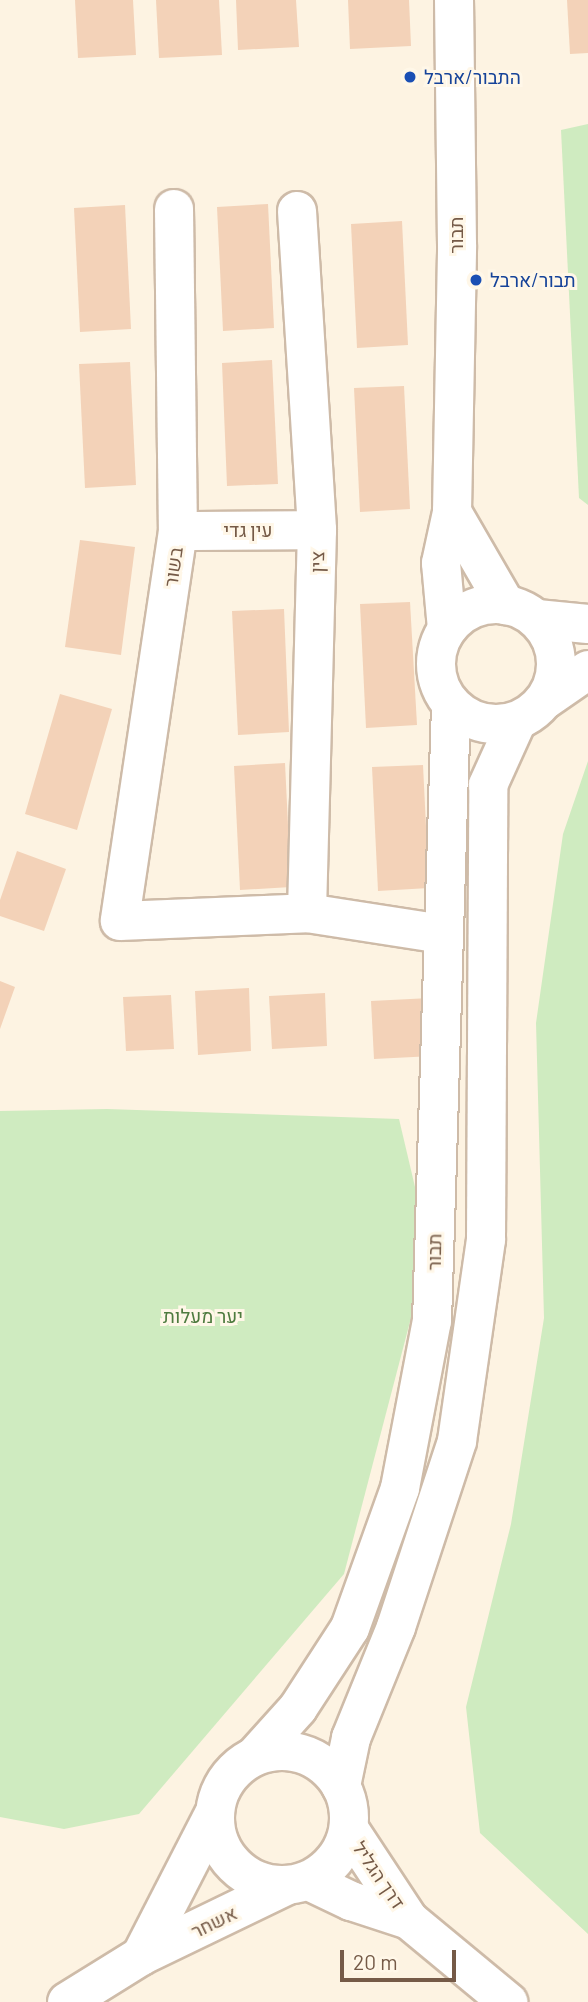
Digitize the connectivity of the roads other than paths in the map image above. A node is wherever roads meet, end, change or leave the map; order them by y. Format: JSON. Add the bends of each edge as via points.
{"nodes":[{"id":1,"x":454,"y":0,"type":"edge"},
{"id":2,"x":174,"y":209,"type":"dead end"},
{"id":3,"x":297,"y":211,"type":"dead end"},
{"id":4,"x":452,"y":512,"type":"junction"},
{"id":5,"x":317,"y":530,"type":"junction"},
{"id":6,"x":178,"y":531,"type":"junction"},
{"id":7,"x":521,"y":612,"type":"junction"},
{"id":8,"x":588,"y":624,"type":"edge"},
{"id":9,"x":447,"y":629,"type":"junction"},
{"id":10,"x":588,"y":670,"type":"edge"},
{"id":11,"x":451,"y":705,"type":"junction"},
{"id":12,"x":532,"y":710,"type":"junction"},
{"id":13,"x":307,"y":913,"type":"junction"},
{"id":14,"x":442,"y":934,"type":"junction"},
{"id":15,"x":255,"y":1756,"type":"junction"},
{"id":16,"x":341,"y":1786,"type":"junction"},
{"id":17,"x":214,"y":1814,"type":"junction"},
{"id":18,"x":349,"y":1829,"type":"junction"},
{"id":19,"x":297,"y":1883,"type":"junction"},
{"id":20,"x":409,"y":1920,"type":"junction"},
{"id":21,"x":141,"y":1956,"type":"junction"},
{"id":22,"x":67,"y":2002,"type":"edge"},
{"id":23,"x":508,"y":2002,"type":"edge"}],
"edges":[{"from":1,"to":4,"type":"street","name":"תבור","via":[[457,245]]},
{"from":2,"to":6,"type":"street","name":"בשור"},
{"from":3,"to":5,"type":"street","name":"צין"},
{"from":4,"to":7,"type":"street"},
{"from":4,"to":9,"type":"street","name":"תבור","via":[[441,563]]},
{"from":5,"to":6,"type":"street","name":"עין גדי"},
{"from":5,"to":13,"type":"street","name":"צין"},
{"from":6,"to":13,"type":"street","name":"בשור","via":[[120,921]]},
{"from":7,"to":8,"type":"street"},
{"from":7,"to":9,"type":"street","via":[[480,605]]},
{"from":7,"to":12,"type":"street","via":[[548,632],[557,665]]},
{"from":9,"to":11,"type":"street","via":[[435,667]]},
{"from":10,"to":12,"type":"street"},
{"from":11,"to":12,"type":"street","via":[[482,723]]},
{"from":11,"to":14,"type":"street","name":"תבור"},
{"from":12,"to":16,"type":"street","via":[[488,785],[486,1240],[457,1441],[396,1627],[351,1738]]},
{"from":13,"to":14,"type":"street"},
{"from":14,"to":15,"type":"street","name":"תבור","via":[[432,1321],[400,1489],[350,1628],[298,1708]]},
{"from":15,"to":16,"type":"street","via":[[274,1751],[313,1757]]},
{"from":15,"to":17,"type":"street","via":[[226,1779]]},
{"from":16,"to":18,"type":"street","via":[[349,1807]]},
{"from":17,"to":19,"type":"street","via":[[215,1832],[231,1864],[262,1884]]},
{"from":17,"to":21,"type":"street","name":"אשחר"},
{"from":18,"to":19,"type":"street","via":[[342,1850],[328,1867]]},
{"from":18,"to":20,"type":"street","name":"דרך הגליל"},
{"from":19,"to":20,"type":"street","name":"דרך הגליל"},
{"from":19,"to":21,"type":"street","name":"אשחר"},
{"from":20,"to":23,"type":"street","name":"דרך הגליל"},
{"from":21,"to":22,"type":"street","name":"אשחר"}]}
